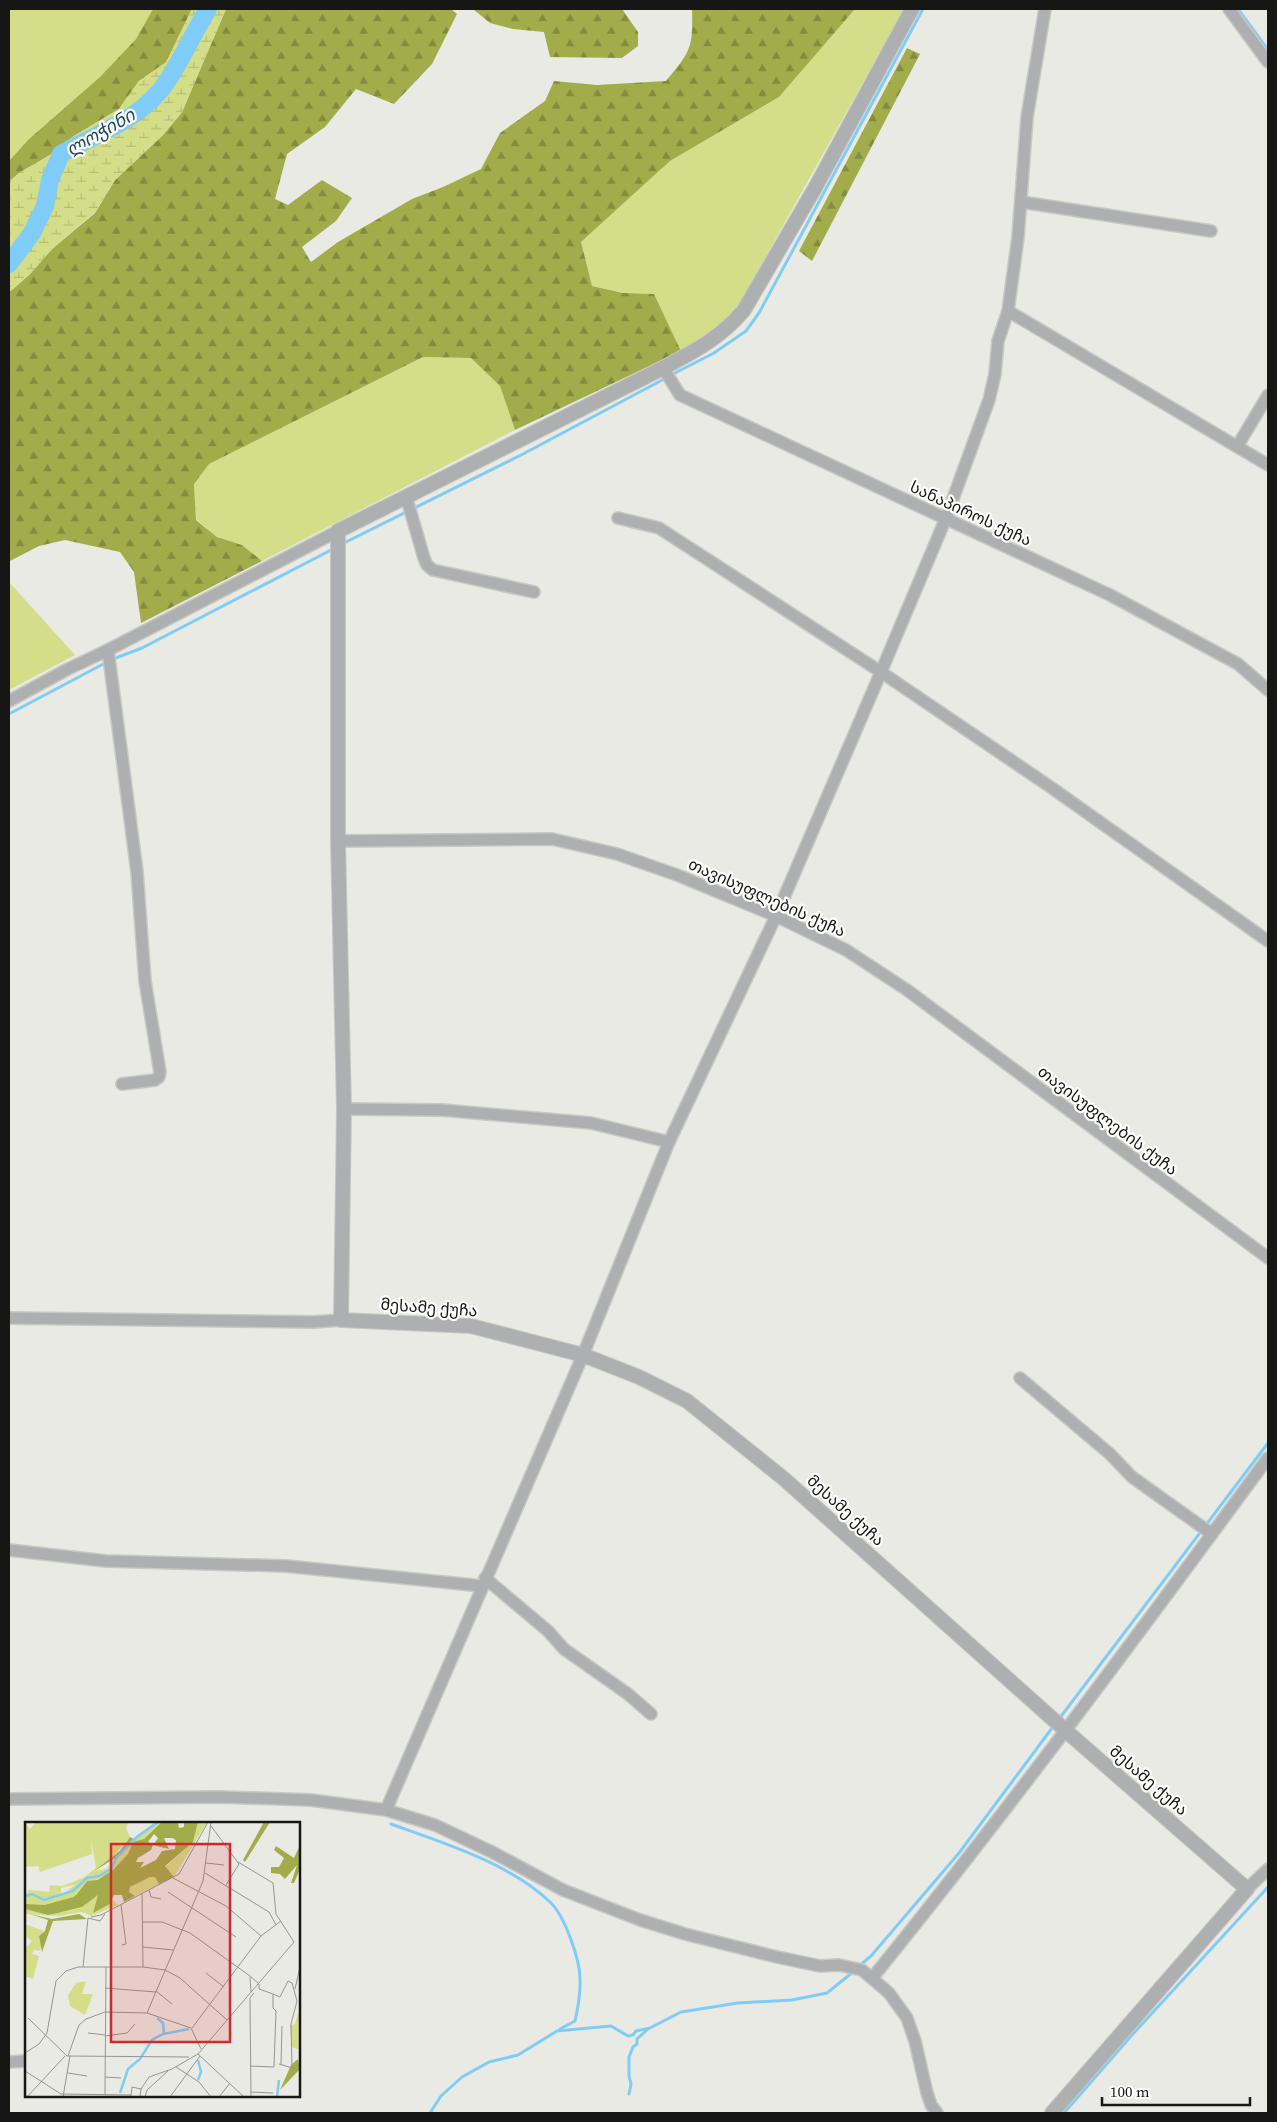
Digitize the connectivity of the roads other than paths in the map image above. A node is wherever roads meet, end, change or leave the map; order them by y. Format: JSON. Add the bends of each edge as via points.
{"nodes":[{"id":1,"x":912,"y":9,"type":"edge"},
{"id":2,"x":1045,"y":9,"type":"edge"},
{"id":3,"x":1229,"y":9,"type":"edge"},
{"id":4,"x":1268,"y":62,"type":"edge"},
{"id":5,"x":1021,"y":202,"type":"junction"},
{"id":6,"x":1211,"y":232,"type":"dead end"},
{"id":7,"x":1008,"y":311,"type":"junction"},
{"id":8,"x":663,"y":368,"type":"junction"},
{"id":9,"x":1268,"y":395,"type":"edge"},
{"id":10,"x":1238,"y":445,"type":"junction"},
{"id":11,"x":1268,"y":465,"type":"edge"},
{"id":12,"x":406,"y":496,"type":"junction"},
{"id":13,"x":618,"y":518,"type":"dead end"},
{"id":14,"x":946,"y":518,"type":"junction"},
{"id":15,"x":338,"y":531,"type":"junction"},
{"id":16,"x":534,"y":592,"type":"dead end"},
{"id":17,"x":108,"y":650,"type":"junction"},
{"id":18,"x":881,"y":672,"type":"junction"},
{"id":19,"x":1268,"y":690,"type":"edge"},
{"id":20,"x":9,"y":701,"type":"edge"},
{"id":21,"x":338,"y":841,"type":"junction"},
{"id":22,"x":776,"y":916,"type":"junction"},
{"id":23,"x":1268,"y":941,"type":"edge"},
{"id":24,"x":122,"y":1084,"type":"dead end"},
{"id":25,"x":344,"y":1109,"type":"junction"},
{"id":26,"x":670,"y":1142,"type":"junction"},
{"id":27,"x":1268,"y":1258,"type":"edge"},
{"id":28,"x":9,"y":1318,"type":"edge"},
{"id":29,"x":342,"y":1320,"type":"junction"},
{"id":30,"x":583,"y":1355,"type":"junction"},
{"id":31,"x":1020,"y":1378,"type":"dead end"},
{"id":32,"x":1268,"y":1458,"type":"edge"},
{"id":33,"x":1212,"y":1534,"type":"junction"},
{"id":34,"x":9,"y":1550,"type":"edge"},
{"id":35,"x":484,"y":1582,"type":"junction"},
{"id":36,"x":651,"y":1714,"type":"dead end"},
{"id":37,"x":1065,"y":1730,"type":"junction"},
{"id":38,"x":9,"y":1799,"type":"edge"},
{"id":39,"x":386,"y":1810,"type":"junction"},
{"id":40,"x":1268,"y":1869,"type":"edge"},
{"id":41,"x":1247,"y":1889,"type":"junction"},
{"id":42,"x":873,"y":1977,"type":"junction"},
{"id":43,"x":25,"y":2061,"type":"edge"},
{"id":44,"x":9,"y":2062,"type":"edge"},
{"id":45,"x":937,"y":2113,"type":"edge"},
{"id":46,"x":1052,"y":2113,"type":"edge"}],
"edges":[{"from":1,"to":8,"type":"street","via":[[820,179],[744,310],[714,339]]},
{"from":2,"to":5,"type":"street","via":[[1027,117]]},
{"from":3,"to":4,"type":"street"},
{"from":5,"to":6,"type":"street"},
{"from":5,"to":7,"type":"street"},
{"from":7,"to":10,"type":"street"},
{"from":7,"to":14,"type":"street","via":[[998,341],[989,400]]},
{"from":8,"to":12,"type":"street"},
{"from":8,"to":14,"type":"street","name":"სანაპიროს ქუჩა","via":[[680,395]]},
{"from":9,"to":10,"type":"street"},
{"from":10,"to":11,"type":"street"},
{"from":12,"to":15,"type":"street"},
{"from":12,"to":16,"type":"street","via":[[427,565],[434,570]]},
{"from":13,"to":18,"type":"street","via":[[659,528]]},
{"from":14,"to":18,"type":"street"},
{"from":14,"to":19,"type":"street","name":"სანაპიროს ქუჩა","via":[[1118,600],[1238,664]]},
{"from":15,"to":17,"type":"street"},
{"from":15,"to":21,"type":"street"},
{"from":17,"to":20,"type":"street"},
{"from":17,"to":24,"type":"street","via":[[137,872],[145,981],[160,1072],[154,1080]]},
{"from":18,"to":22,"type":"street"},
{"from":18,"to":23,"type":"street"},
{"from":21,"to":22,"type":"street","name":"თავისუფლების ქუჩა","via":[[552,839],[617,854]]},
{"from":21,"to":25,"type":"street"},
{"from":22,"to":26,"type":"street"},
{"from":22,"to":27,"type":"street","name":"თავისუფლების ქუჩა","via":[[846,950],[907,990]]},
{"from":25,"to":26,"type":"street","via":[[442,1110],[591,1123]]},
{"from":25,"to":29,"type":"street"},
{"from":26,"to":30,"type":"street"},
{"from":28,"to":29,"type":"street"},
{"from":29,"to":30,"type":"street","name":"მესამე ქუჩა","via":[[472,1326]]},
{"from":30,"to":35,"type":"street"},
{"from":30,"to":37,"type":"street","name":"მესამე ქუჩა","via":[[687,1400],[738,1440],[899,1580]]},
{"from":31,"to":33,"type":"street","via":[[1110,1454],[1132,1477]]},
{"from":32,"to":33,"type":"street"},
{"from":33,"to":37,"type":"street"},
{"from":34,"to":35,"type":"street","via":[[106,1561],[286,1566]]},
{"from":35,"to":36,"type":"street","via":[[548,1631],[564,1650]]},
{"from":35,"to":39,"type":"street"},
{"from":37,"to":41,"type":"street","name":"მესამე ქუჩა"},
{"from":37,"to":42,"type":"street"},
{"from":38,"to":39,"type":"street","via":[[220,1797],[311,1800]]},
{"from":39,"to":42,"type":"street","via":[[435,1825],[563,1890],[640,1920],[777,1957],[820,1966],[853,1967]]},
{"from":40,"to":41,"type":"street"},
{"from":41,"to":46,"type":"street"},
{"from":42,"to":45,"type":"street","via":[[907,2018],[927,2093]]},
{"from":43,"to":44,"type":"street"}]}
